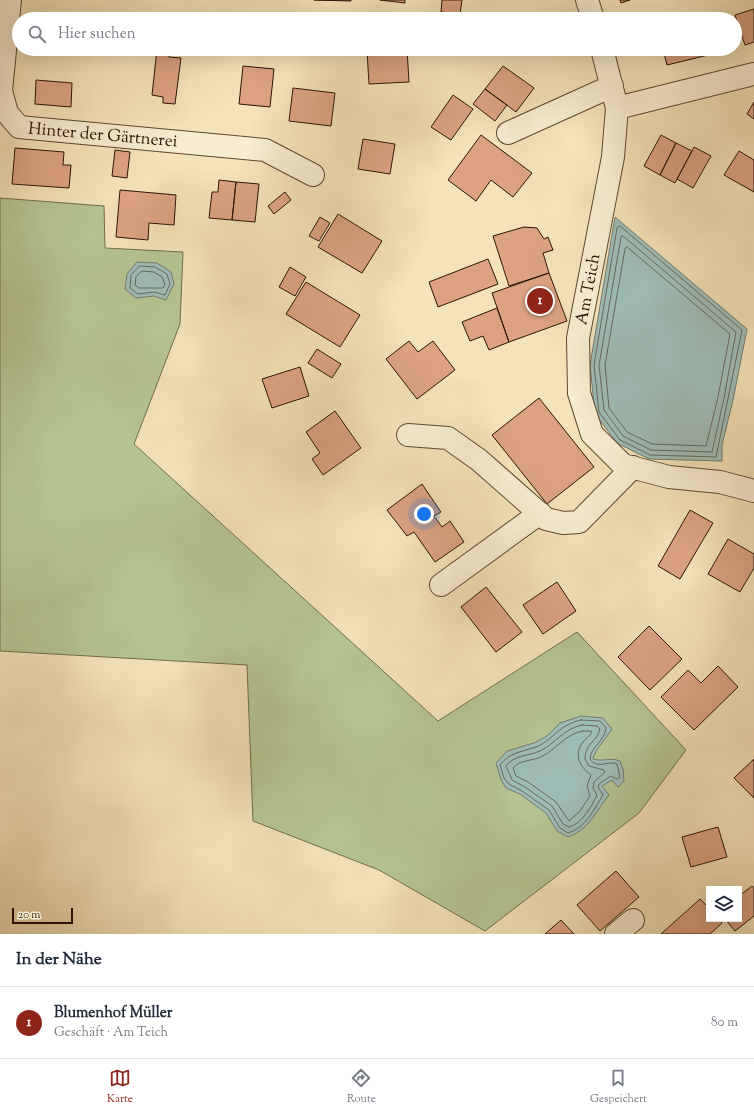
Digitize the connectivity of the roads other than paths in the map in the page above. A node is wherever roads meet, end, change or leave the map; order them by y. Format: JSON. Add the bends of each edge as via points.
{"nodes":[{"id":1,"x":10,"y":0,"type":"edge"},
{"id":2,"x":587,"y":0,"type":"edge"},
{"id":3,"x":591,"y":12,"type":"edge"},
{"id":4,"x":604,"y":56,"type":"edge"},
{"id":5,"x":754,"y":74,"type":"edge"},
{"id":6,"x":612,"y":86,"type":"junction"},
{"id":7,"x":617,"y":108,"type":"junction"},
{"id":8,"x":508,"y":133,"type":"dead end"},
{"id":9,"x":313,"y":174,"type":"dead end"},
{"id":10,"x":408,"y":435,"type":"dead end"},
{"id":11,"x":632,"y":467,"type":"junction"},
{"id":12,"x":754,"y":491,"type":"edge"},
{"id":13,"x":540,"y":513,"type":"junction"},
{"id":14,"x":441,"y":585,"type":"dead end"},
{"id":15,"x":633,"y":920,"type":"dead end"},
{"id":16,"x":616,"y":934,"type":"edge"}],
"edges":[{"from":1,"to":9,"type":"street","name":"Hinter der Gärtnerei","via":[[1,91],[7,113],[19,126],[265,150]]},
{"from":2,"to":3,"type":"street"},
{"from":4,"to":6,"type":"street","name":"Am Teich"},
{"from":5,"to":7,"type":"street"},
{"from":6,"to":7,"type":"street","name":"Am Teich"},
{"from":6,"to":8,"type":"street"},
{"from":7,"to":11,"type":"street","name":"Am Teich","via":[[613,157],[578,338],[579,394],[592,434],[623,465]]},
{"from":10,"to":13,"type":"street","via":[[448,438],[479,460]]},
{"from":11,"to":12,"type":"street","name":"Am Teich","via":[[669,477],[720,482]]},
{"from":11,"to":13,"type":"street","via":[[579,522],[563,523],[546,519]]},
{"from":13,"to":14,"type":"street"},
{"from":15,"to":16,"type":"street"}]}
